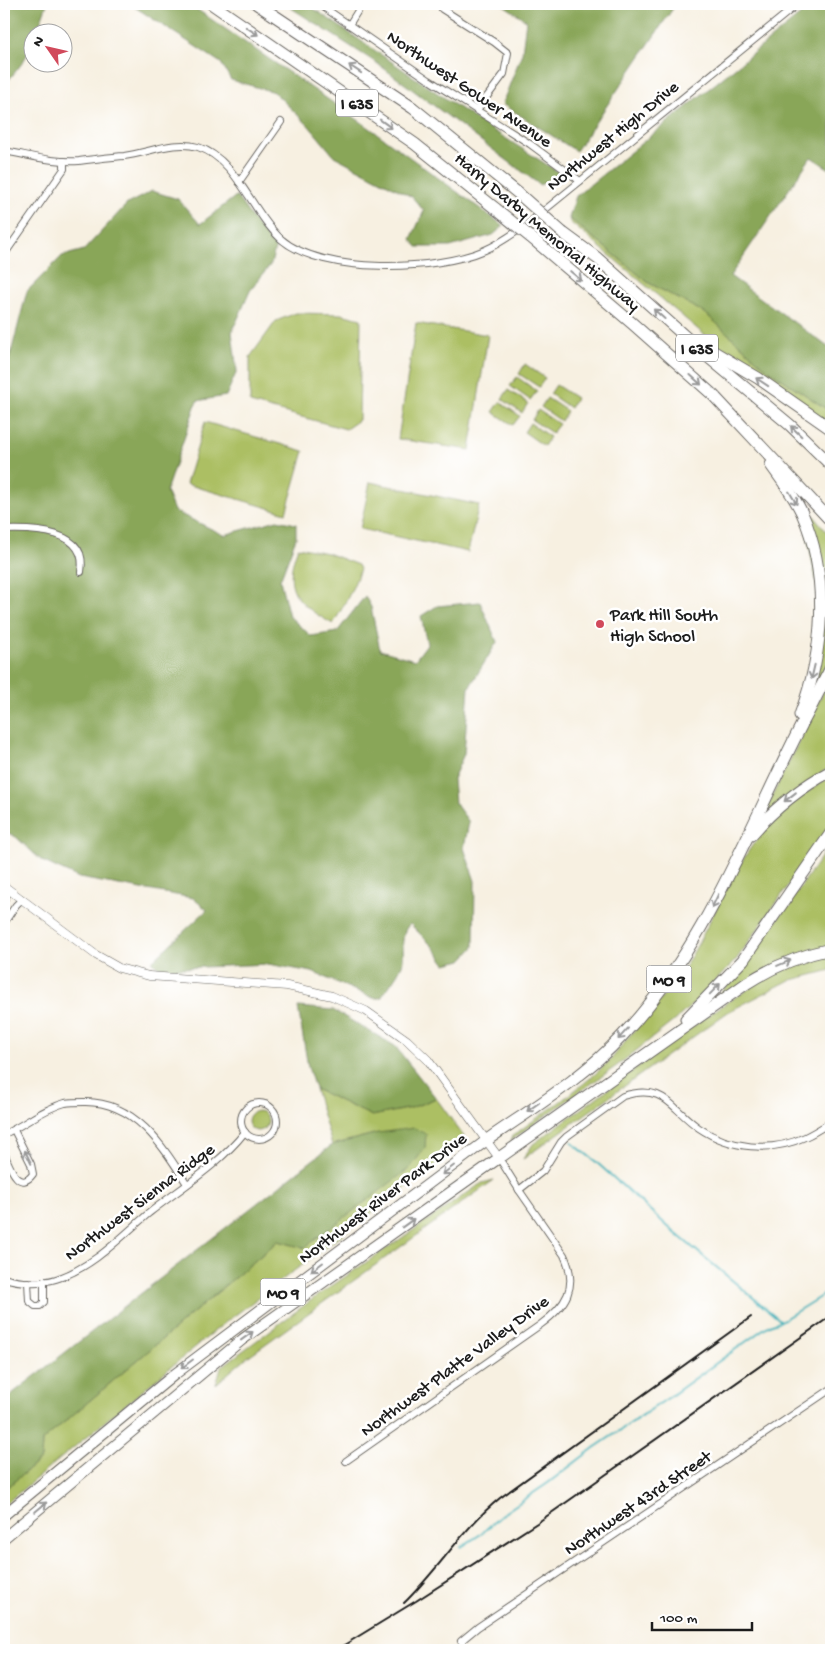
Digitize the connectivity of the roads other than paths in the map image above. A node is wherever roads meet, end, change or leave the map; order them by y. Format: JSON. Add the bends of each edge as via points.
{"nodes":[{"id":1,"x":212,"y":4,"type":"edge"},
{"id":2,"x":257,"y":4,"type":"edge"},
{"id":3,"x":319,"y":4,"type":"edge"},
{"id":4,"x":362,"y":4,"type":"edge"},
{"id":5,"x":798,"y":4,"type":"edge"},
{"id":6,"x":442,"y":9,"type":"dead end"},
{"id":7,"x":349,"y":25,"type":"junction"},
{"id":8,"x":477,"y":110,"type":"junction"},
{"id":9,"x":281,"y":122,"type":"dead end"},
{"id":10,"x":4,"y":151,"type":"edge"},
{"id":11,"x":64,"y":161,"type":"junction"},
{"id":12,"x":580,"y":181,"type":"junction"},
{"id":13,"x":239,"y":182,"type":"junction"},
{"id":14,"x":4,"y":255,"type":"edge"},
{"id":15,"x":675,"y":328,"type":"junction"},
{"id":16,"x":831,"y":430,"type":"edge"},
{"id":17,"x":758,"y":442,"type":"junction"},
{"id":18,"x":831,"y":465,"type":"edge"},
{"id":19,"x":831,"y":521,"type":"edge"},
{"id":20,"x":4,"y":530,"type":"edge"},
{"id":21,"x":82,"y":572,"type":"dead end"},
{"id":22,"x":831,"y":668,"type":"edge"},
{"id":23,"x":782,"y":762,"type":"junction"},
{"id":24,"x":831,"y":771,"type":"edge"},
{"id":25,"x":831,"y":833,"type":"edge"},
{"id":26,"x":737,"y":857,"type":"junction"},
{"id":27,"x":7,"y":888,"type":"edge"},
{"id":28,"x":22,"y":899,"type":"junction"},
{"id":29,"x":4,"y":900,"type":"edge"},
{"id":30,"x":4,"y":923,"type":"edge"},
{"id":31,"x":831,"y":949,"type":"edge"},
{"id":32,"x":669,"y":1037,"type":"junction"},
{"id":33,"x":831,"y":1122,"type":"edge"},
{"id":34,"x":14,"y":1130,"type":"junction"},
{"id":35,"x":245,"y":1132,"type":"junction"},
{"id":36,"x":4,"y":1134,"type":"edge"},
{"id":37,"x":486,"y":1140,"type":"junction"},
{"id":38,"x":4,"y":1152,"type":"edge"},
{"id":39,"x":499,"y":1158,"type":"junction"},
{"id":40,"x":187,"y":1184,"type":"junction"},
{"id":41,"x":519,"y":1190,"type":"junction"},
{"id":42,"x":4,"y":1278,"type":"edge"},
{"id":43,"x":44,"y":1281,"type":"junction"},
{"id":44,"x":28,"y":1282,"type":"junction"},
{"id":45,"x":831,"y":1389,"type":"edge"},
{"id":46,"x":346,"y":1461,"type":"dead end"},
{"id":47,"x":4,"y":1515,"type":"edge"},
{"id":48,"x":4,"y":1538,"type":"edge"},
{"id":49,"x":468,"y":1650,"type":"edge"}],
"edges":[{"from":1,"to":17,"type":"highway","name":"Harry Darby Memorial Highway","number":"I 635","one_way":true,"bridge":true,"via":[[415,144],[640,330],[713,395]]},
{"from":15,"to":2,"type":"highway","name":"Harry Darby Memorial Highway","number":"I 635","one_way":true,"bridge":true,"via":[[597,258],[413,108]]},
{"from":3,"to":7,"type":"street","name":"Northwest Gower Avenue"},
{"from":4,"to":7,"type":"street"},
{"from":5,"to":12,"type":"street","name":"Northwest High Drive"},
{"from":6,"to":8,"type":"street","via":[[508,53],[504,74]]},
{"from":7,"to":8,"type":"street","name":"Northwest Gower Avenue"},
{"from":8,"to":12,"type":"street","name":"Northwest Gower Avenue"},
{"from":9,"to":13,"type":"street"},
{"from":10,"to":11,"type":"street","name":"Northwest High Drive"},
{"from":11,"to":13,"type":"street","name":"Northwest High Drive","via":[[190,145],[214,154]]},
{"from":11,"to":14,"type":"street","via":[[64,169]]},
{"from":12,"to":13,"type":"street","name":"Northwest High Drive","via":[[530,222],[485,250],[437,262],[398,266],[327,261],[292,247],[267,223]]},
{"from":16,"to":15,"type":"highway","one_way":true,"via":[[758,378]]},
{"from":18,"to":15,"type":"highway","name":"Harry Darby Memorial Highway","number":"I 635","one_way":true,"via":[[790,425]]},
{"from":17,"to":19,"type":"highway","name":"Harry Darby Memorial Highway","number":"I 635"},
{"from":17,"to":23,"type":"highway","one_way":true,"via":[[802,513],[815,555],[821,601],[814,670]]},
{"from":20,"to":21,"type":"street","via":[[30,530],[66,538],[80,553]]},
{"from":22,"to":23,"type":"highway","number":"MO 9"},
{"from":23,"to":26,"type":"highway","number":"MO 9"},
{"from":24,"to":26,"type":"highway","one_way":true,"via":[[780,805],[755,831]]},
{"from":32,"to":25,"type":"highway","number":"MO 9","one_way":true,"via":[[743,960]]},
{"from":26,"to":37,"type":"highway","name":"Northwest River Park Drive","number":"MO 9","one_way":true,"via":[[704,923],[671,977],[622,1036],[573,1079]]},
{"from":27,"to":28,"type":"street"},
{"from":27,"to":29,"type":"street"},
{"from":28,"to":30,"type":"street"},
{"from":28,"to":37,"type":"street","via":[[96,955],[119,968],[149,976],[287,986],[332,996],[366,1011],[407,1040],[428,1060]]},
{"from":32,"to":31,"type":"highway","one_way":true,"via":[[762,974],[797,958]]},
{"from":32,"to":39,"type":"highway","name":"Northwest River Park Drive","number":"MO 9"},
{"from":33,"to":41,"type":"street","via":[[790,1143],[745,1146],[708,1133],[661,1096],[633,1093],[623,1096],[566,1137],[543,1171]]},
{"from":34,"to":36,"type":"street"},
{"from":38,"to":34,"type":"street","one_way":true,"via":[[19,1180],[33,1174]]},
{"from":34,"to":40,"type":"street","via":[[42,1112],[66,1103],[109,1105],[130,1115],[154,1135]]},
{"from":35,"to":35,"type":"street","via":[[257,1139],[270,1134],[276,1122],[272,1109],[260,1103],[247,1107],[241,1119]]},
{"from":35,"to":40,"type":"street","name":"Northwest Sienna Ridge","via":[[220,1159]]},
{"from":37,"to":39,"type":"street"},
{"from":37,"to":47,"type":"main road","name":"Northwest River Park Drive","number":"MO 9","one_way":true,"via":[[175,1374]]},
{"from":39,"to":41,"type":"street","name":"Northwest Platte Valley Drive"},
{"from":48,"to":39,"type":"main road","name":"Northwest River Park Drive","number":"MO 9","one_way":true,"via":[[243,1339]]},
{"from":40,"to":43,"type":"street","name":"Northwest Sienna Ridge","via":[[76,1270]]},
{"from":41,"to":46,"type":"street","name":"Northwest Platte Valley Drive","via":[[569,1266],[570,1288],[562,1306],[540,1325]]},
{"from":42,"to":44,"type":"street","name":"Northwest Sienna Ridge"},
{"from":43,"to":44,"type":"street","name":"Northwest Sienna Ridge"},
{"from":43,"to":44,"type":"street","via":[[44,1302],[40,1306],[29,1301]]},
{"from":45,"to":49,"type":"street","name":"Northwest 43rd Street","via":[[478,1627],[461,1641]]}]}
